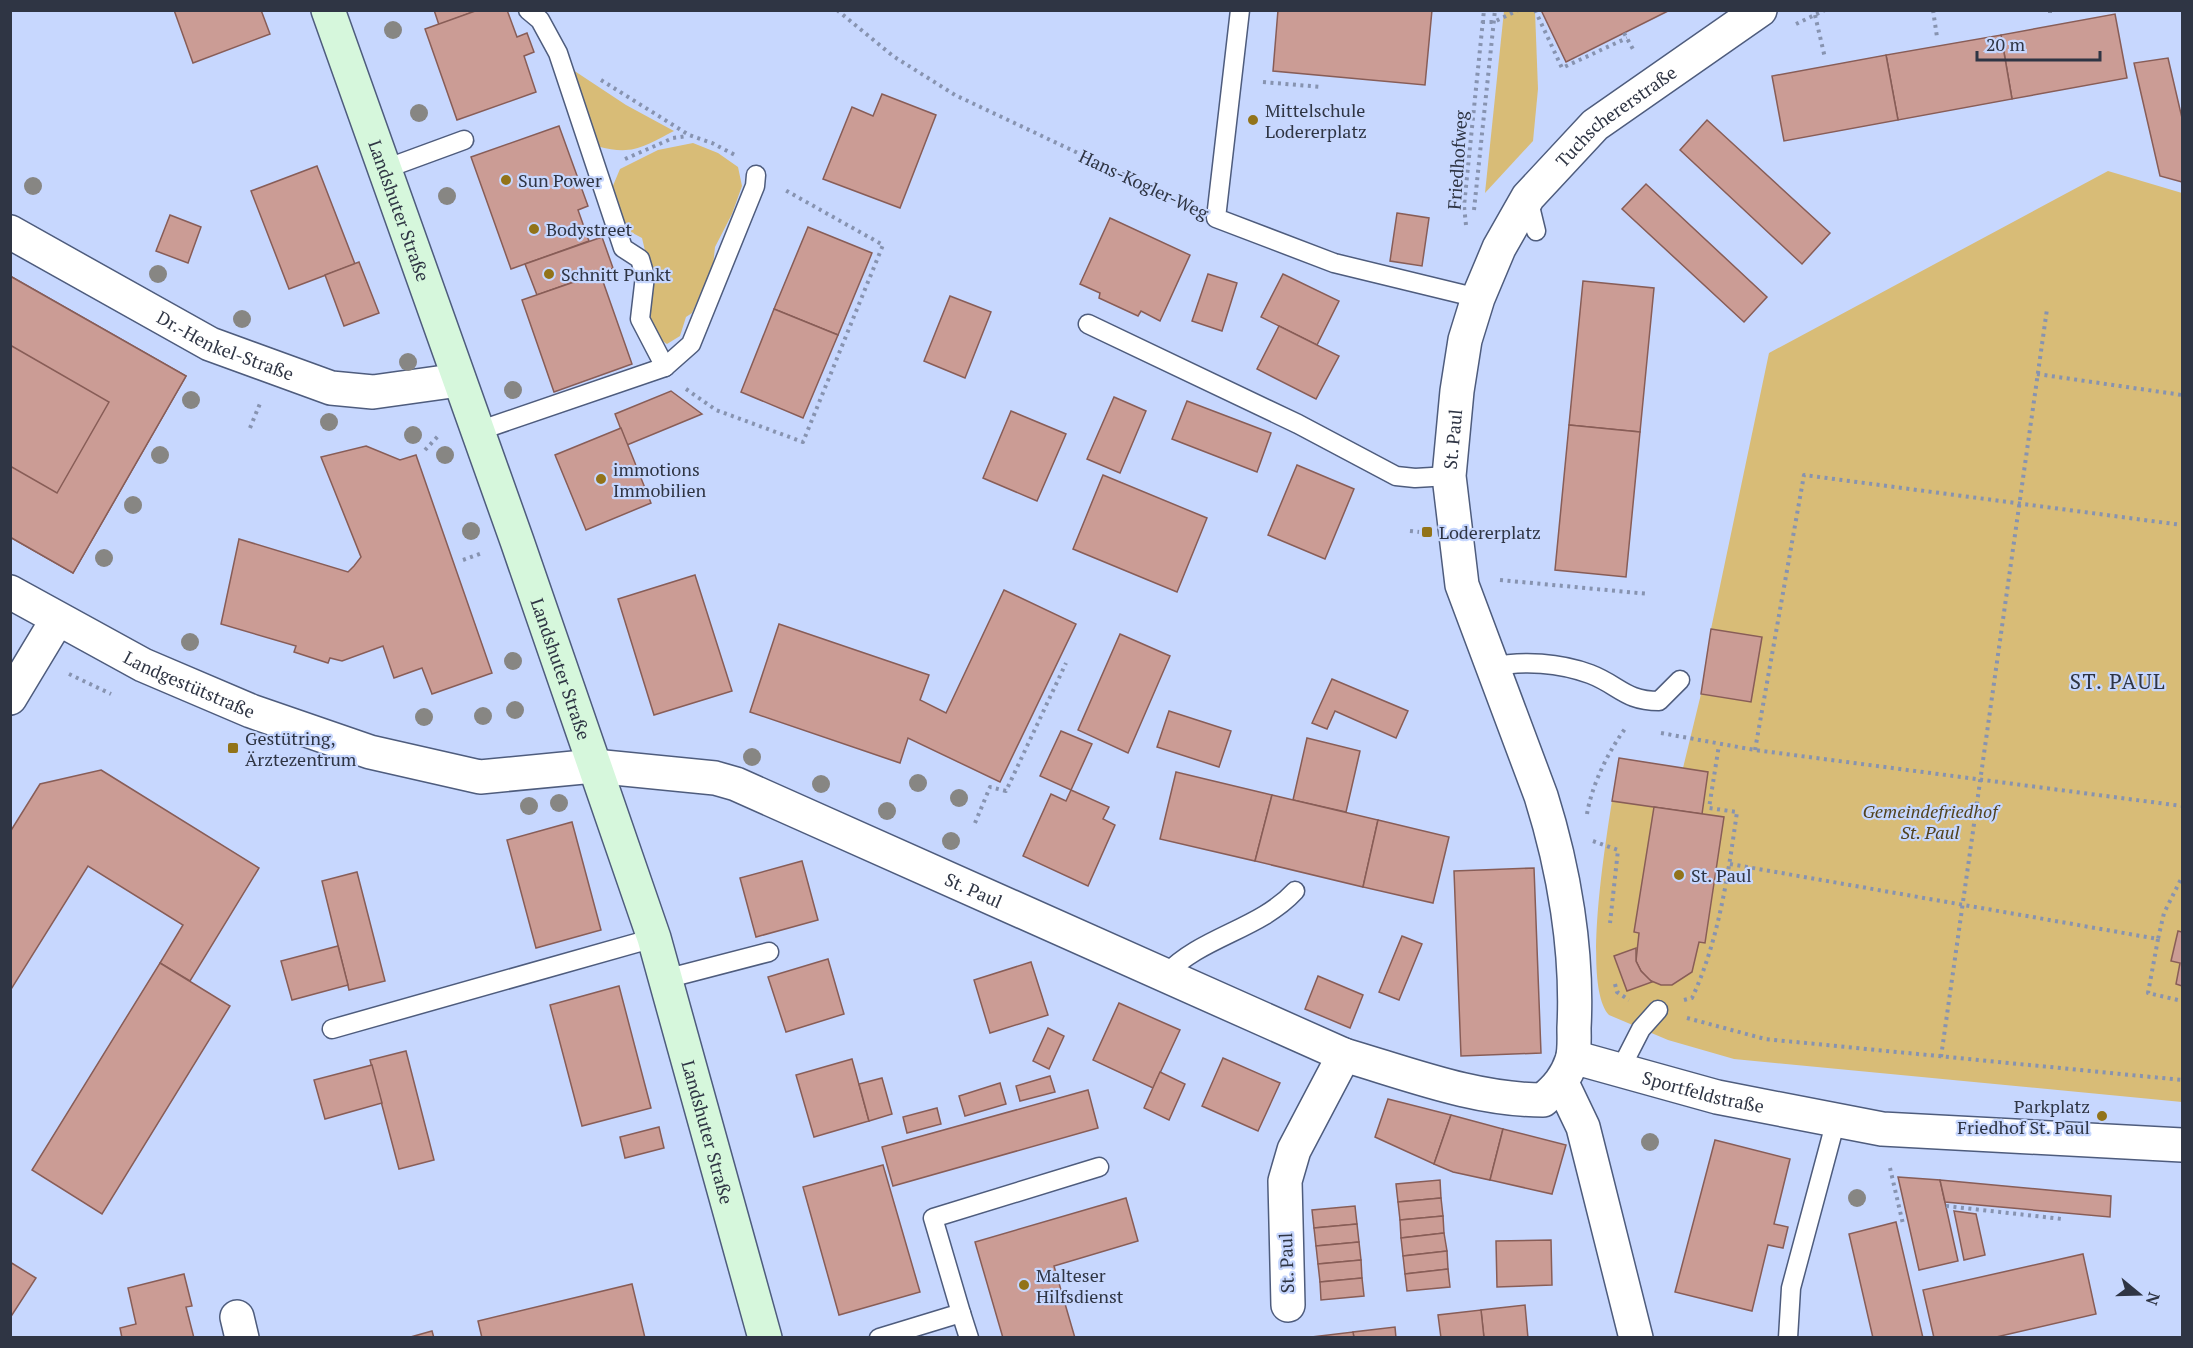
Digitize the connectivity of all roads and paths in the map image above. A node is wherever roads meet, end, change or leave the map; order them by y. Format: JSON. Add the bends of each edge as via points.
{"nodes":[{"id":1,"x":328,"y":10,"type":"edge"},
{"id":2,"x":528,"y":10,"type":"edge"},
{"id":3,"x":837,"y":10,"type":"edge"},
{"id":4,"x":1240,"y":10,"type":"edge"},
{"id":5,"x":1484,"y":10,"type":"edge"},
{"id":6,"x":1495,"y":10,"type":"edge"},
{"id":7,"x":1518,"y":10,"type":"edge"},
{"id":8,"x":1535,"y":10,"type":"edge"},
{"id":9,"x":1760,"y":10,"type":"edge"},
{"id":10,"x":1933,"y":10,"type":"edge"},
{"id":11,"x":1815,"y":15,"type":"dead end"},
{"id":12,"x":1482,"y":22,"type":"junction"},
{"id":13,"x":1494,"y":22,"type":"junction"},
{"id":14,"x":1937,"y":37,"type":"dead end"},
{"id":15,"x":1627,"y":38,"type":"dead end"},
{"id":16,"x":558,"y":53,"type":"junction"},
{"id":17,"x":1825,"y":58,"type":"dead end"},
{"id":18,"x":1232,"y":80,"type":"junction"},
{"id":19,"x":1322,"y":87,"type":"dead end"},
{"id":20,"x":690,"y":135,"type":"junction"},
{"id":21,"x":464,"y":140,"type":"dead end"},
{"id":22,"x":385,"y":169,"type":"junction"},
{"id":23,"x":596,"y":169,"type":"junction"},
{"id":24,"x":756,"y":175,"type":"junction"},
{"id":25,"x":1528,"y":197,"type":"junction"},
{"id":26,"x":1216,"y":218,"type":"junction"},
{"id":27,"x":1536,"y":231,"type":"dead end"},
{"id":28,"x":10,"y":232,"type":"edge"},
{"id":29,"x":1499,"y":248,"type":"joint"},
{"id":30,"x":1478,"y":298,"type":"junction"},
{"id":31,"x":2047,"y":309,"type":"dead end"},
{"id":32,"x":1088,"y":324,"type":"dead end"},
{"id":33,"x":665,"y":367,"type":"junction"},
{"id":34,"x":2037,"y":374,"type":"junction"},
{"id":35,"x":459,"y":380,"type":"junction"},
{"id":36,"x":263,"y":394,"type":"dead end"},
{"id":37,"x":2182,"y":395,"type":"edge"},
{"id":38,"x":250,"y":428,"type":"dead end"},
{"id":39,"x":478,"y":431,"type":"junction"},
{"id":40,"x":1449,"y":476,"type":"junction"},
{"id":41,"x":2018,"y":504,"type":"junction"},
{"id":42,"x":2182,"y":525,"type":"edge"},
{"id":43,"x":488,"y":551,"type":"dead end"},
{"id":44,"x":463,"y":560,"type":"dead end"},
{"id":45,"x":1494,"y":579,"type":"dead end"},
{"id":46,"x":10,"y":592,"type":"edge"},
{"id":47,"x":1649,"y":594,"type":"dead end"},
{"id":48,"x":57,"y":620,"type":"junction"},
{"id":49,"x":1066,"y":663,"type":"dead end"},
{"id":50,"x":1492,"y":667,"type":"junction"},
{"id":51,"x":1680,"y":680,"type":"dead end"},
{"id":52,"x":10,"y":698,"type":"edge"},
{"id":53,"x":1638,"y":701,"type":"junction"},
{"id":54,"x":1651,"y":731,"type":"dead end"},
{"id":55,"x":1719,"y":745,"type":"junction"},
{"id":56,"x":1755,"y":750,"type":"junction"},
{"id":57,"x":594,"y":766,"type":"junction"},
{"id":58,"x":1982,"y":780,"type":"junction"},
{"id":59,"x":2182,"y":806,"type":"edge"},
{"id":60,"x":1587,"y":820,"type":"dead end"},
{"id":61,"x":975,"y":824,"type":"dead end"},
{"id":62,"x":1604,"y":845,"type":"dead end"},
{"id":63,"x":1730,"y":864,"type":"junction"},
{"id":64,"x":2182,"y":878,"type":"edge"},
{"id":65,"x":1294,"y":891,"type":"dead end"},
{"id":66,"x":1962,"y":906,"type":"junction"},
{"id":67,"x":1609,"y":934,"type":"dead end"},
{"id":68,"x":654,"y":939,"type":"junction"},
{"id":69,"x":2158,"y":939,"type":"junction"},
{"id":70,"x":769,"y":952,"type":"dead end"},
{"id":71,"x":1166,"y":975,"type":"junction"},
{"id":72,"x":1612,"y":975,"type":"dead end"},
{"id":73,"x":665,"y":979,"type":"junction"},
{"id":74,"x":2182,"y":1001,"type":"edge"},
{"id":75,"x":1658,"y":1010,"type":"junction"},
{"id":76,"x":332,"y":1029,"type":"dead end"},
{"id":77,"x":1344,"y":1055,"type":"junction"},
{"id":78,"x":1941,"y":1057,"type":"junction"},
{"id":79,"x":1568,"y":1070,"type":"junction"},
{"id":80,"x":1620,"y":1070,"type":"junction"},
{"id":81,"x":2182,"y":1080,"type":"edge"},
{"id":82,"x":1836,"y":1120,"type":"junction"},
{"id":83,"x":2182,"y":1145,"type":"edge"},
{"id":84,"x":1099,"y":1167,"type":"dead end"},
{"id":85,"x":1894,"y":1185,"type":"dead end"},
{"id":86,"x":1946,"y":1206,"type":"dead end"},
{"id":87,"x":2062,"y":1219,"type":"dead end"},
{"id":88,"x":1903,"y":1224,"type":"dead end"},
{"id":89,"x":1288,"y":1305,"type":"dead end"},
{"id":90,"x":961,"y":1313,"type":"junction"},
{"id":91,"x":765,"y":1338,"type":"edge"},
{"id":92,"x":879,"y":1338,"type":"edge"},
{"id":93,"x":969,"y":1338,"type":"edge"},
{"id":94,"x":1636,"y":1338,"type":"edge"},
{"id":95,"x":1788,"y":1338,"type":"edge"}],
"edges":[{"from":1,"to":22,"type":"street","name":"Landshuter Straße"},
{"from":2,"to":16,"type":"lane","via":[[540,20]]},
{"from":3,"to":26,"type":"path","name":"Hans-Kogler-Weg","via":[[892,56],[955,95]]},
{"from":4,"to":18,"type":"lane"},
{"from":5,"to":12,"type":"path","name":"Friedhofweg"},
{"from":6,"to":13,"type":"path","name":"Friedhofweg"},
{"from":7,"to":13,"type":"path"},
{"from":8,"to":15,"type":"path","via":[[1562,68]]},
{"from":9,"to":25,"type":"street","name":"Tuchschererstraße","via":[[1595,125]]},
{"from":10,"to":14,"type":"path"},
{"from":11,"to":17,"type":"path"},
{"from":12,"to":13,"type":"path"},
{"from":12,"to":13,"type":"path","name":"Friedhofweg","via":[[1464,206],[1467,232],[1475,206]]},
{"from":16,"to":20,"type":"path"},
{"from":16,"to":23,"type":"lane"},
{"from":18,"to":19,"type":"path"},
{"from":18,"to":26,"type":"lane"},
{"from":20,"to":23,"type":"path","via":[[672,138]]},
{"from":20,"to":24,"type":"path","via":[[732,153]]},
{"from":21,"to":22,"type":"lane"},
{"from":22,"to":35,"type":"street","name":"Landshuter Straße"},
{"from":23,"to":33,"type":"lane","via":[[623,248],[640,259],[645,276],[640,319]]},
{"from":24,"to":33,"type":"lane","via":[[755,186],[691,344]]},
{"from":24,"to":33,"type":"path","via":[[883,245],[803,442],[716,410],[684,387]]},
{"from":25,"to":27,"type":"lane"},
{"from":25,"to":29,"type":"street","name":"Tuchschererstraße"},
{"from":26,"to":30,"type":"lane","name":"Hans-Kogler-Weg","via":[[1334,263]]},
{"from":28,"to":35,"type":"street","name":"Dr.-Henkel-Straße","via":[[210,344],[331,388],[373,392]]},
{"from":29,"to":30,"type":"street","name":"St. Paul"},
{"from":30,"to":40,"type":"street","name":"St. Paul","via":[[1456,391]]},
{"from":31,"to":34,"type":"path"},
{"from":32,"to":40,"type":"lane","via":[[1298,424],[1396,476]]},
{"from":33,"to":39,"type":"lane"},
{"from":34,"to":37,"type":"path"},
{"from":34,"to":41,"type":"path"},
{"from":35,"to":39,"type":"street","name":"Landshuter Straße"},
{"from":36,"to":38,"type":"path"},
{"from":39,"to":57,"type":"street","name":"Landshuter Straße"},
{"from":40,"to":50,"type":"street","name":"St. Paul","via":[[1462,585]]},
{"from":41,"to":42,"type":"path"},
{"from":41,"to":56,"type":"path","via":[[1804,475]]},
{"from":41,"to":58,"type":"path"},
{"from":43,"to":44,"type":"path"},
{"from":45,"to":47,"type":"path"},
{"from":46,"to":48,"type":"street","name":"Landgestütstraße"},
{"from":48,"to":52,"type":"street"},
{"from":48,"to":57,"type":"street","name":"Landgestütstraße","via":[[143,665],[224,700],[370,752],[480,777]]},
{"from":49,"to":61,"type":"path","via":[[1006,791],[990,787]]},
{"from":50,"to":53,"type":"lane","via":[[1515,662],[1590,674]]},
{"from":50,"to":79,"type":"street","name":"St. Paul","via":[[1552,830],[1576,1000]]},
{"from":51,"to":53,"type":"lane","via":[[1659,701]]},
{"from":53,"to":60,"type":"path","via":[[1615,742],[1590,801]]},
{"from":54,"to":55,"type":"path"},
{"from":55,"to":56,"type":"path"},
{"from":55,"to":63,"type":"path","via":[[1709,808],[1737,812]]},
{"from":56,"to":58,"type":"path"},
{"from":57,"to":68,"type":"street","name":"Landshuter Straße"},
{"from":57,"to":71,"type":"street","name":"St. Paul","via":[[736,784]]},
{"from":58,"to":59,"type":"path"},
{"from":58,"to":66,"type":"path"},
{"from":62,"to":67,"type":"path","via":[[1618,850]]},
{"from":63,"to":66,"type":"path"},
{"from":63,"to":75,"type":"path","via":[[1708,963],[1692,998]]},
{"from":64,"to":69,"type":"path","via":[[2164,913]]},
{"from":65,"to":71,"type":"lane","via":[[1279,907],[1181,958]]},
{"from":66,"to":69,"type":"path"},
{"from":66,"to":78,"type":"path"},
{"from":68,"to":73,"type":"street","name":"Landshuter Straße"},
{"from":68,"to":76,"type":"lane"},
{"from":69,"to":74,"type":"path","via":[[2148,993]]},
{"from":70,"to":73,"type":"lane"},
{"from":71,"to":77,"type":"street","name":"St. Paul"},
{"from":72,"to":75,"type":"path","via":[[1617,992],[1633,1003]]},
{"from":73,"to":91,"type":"street","name":"Landshuter Straße"},
{"from":75,"to":78,"type":"path","via":[[1765,1039]]},
{"from":75,"to":80,"type":"lane","via":[[1641,1029]]},
{"from":77,"to":79,"type":"street","name":"St. Paul","via":[[1512,1100],[1543,1100]]},
{"from":77,"to":89,"type":"street","name":"St. Paul","via":[[1294,1150],[1285,1181]]},
{"from":78,"to":81,"type":"path"},
{"from":79,"to":80,"type":"street","name":"Sportfeldstraße"},
{"from":79,"to":94,"type":"street","name":"St. Paul"},
{"from":80,"to":82,"type":"street","name":"Sportfeldstraße","via":[[1717,1097]]},
{"from":82,"to":83,"type":"street","name":"Sportfeldstraße","via":[[1882,1129]]},
{"from":82,"to":95,"type":"lane","via":[[1791,1288]]},
{"from":84,"to":90,"type":"lane","via":[[933,1218]]},
{"from":85,"to":88,"type":"path"},
{"from":86,"to":87,"type":"path"},
{"from":90,"to":92,"type":"lane"},
{"from":90,"to":93,"type":"lane"}]}
